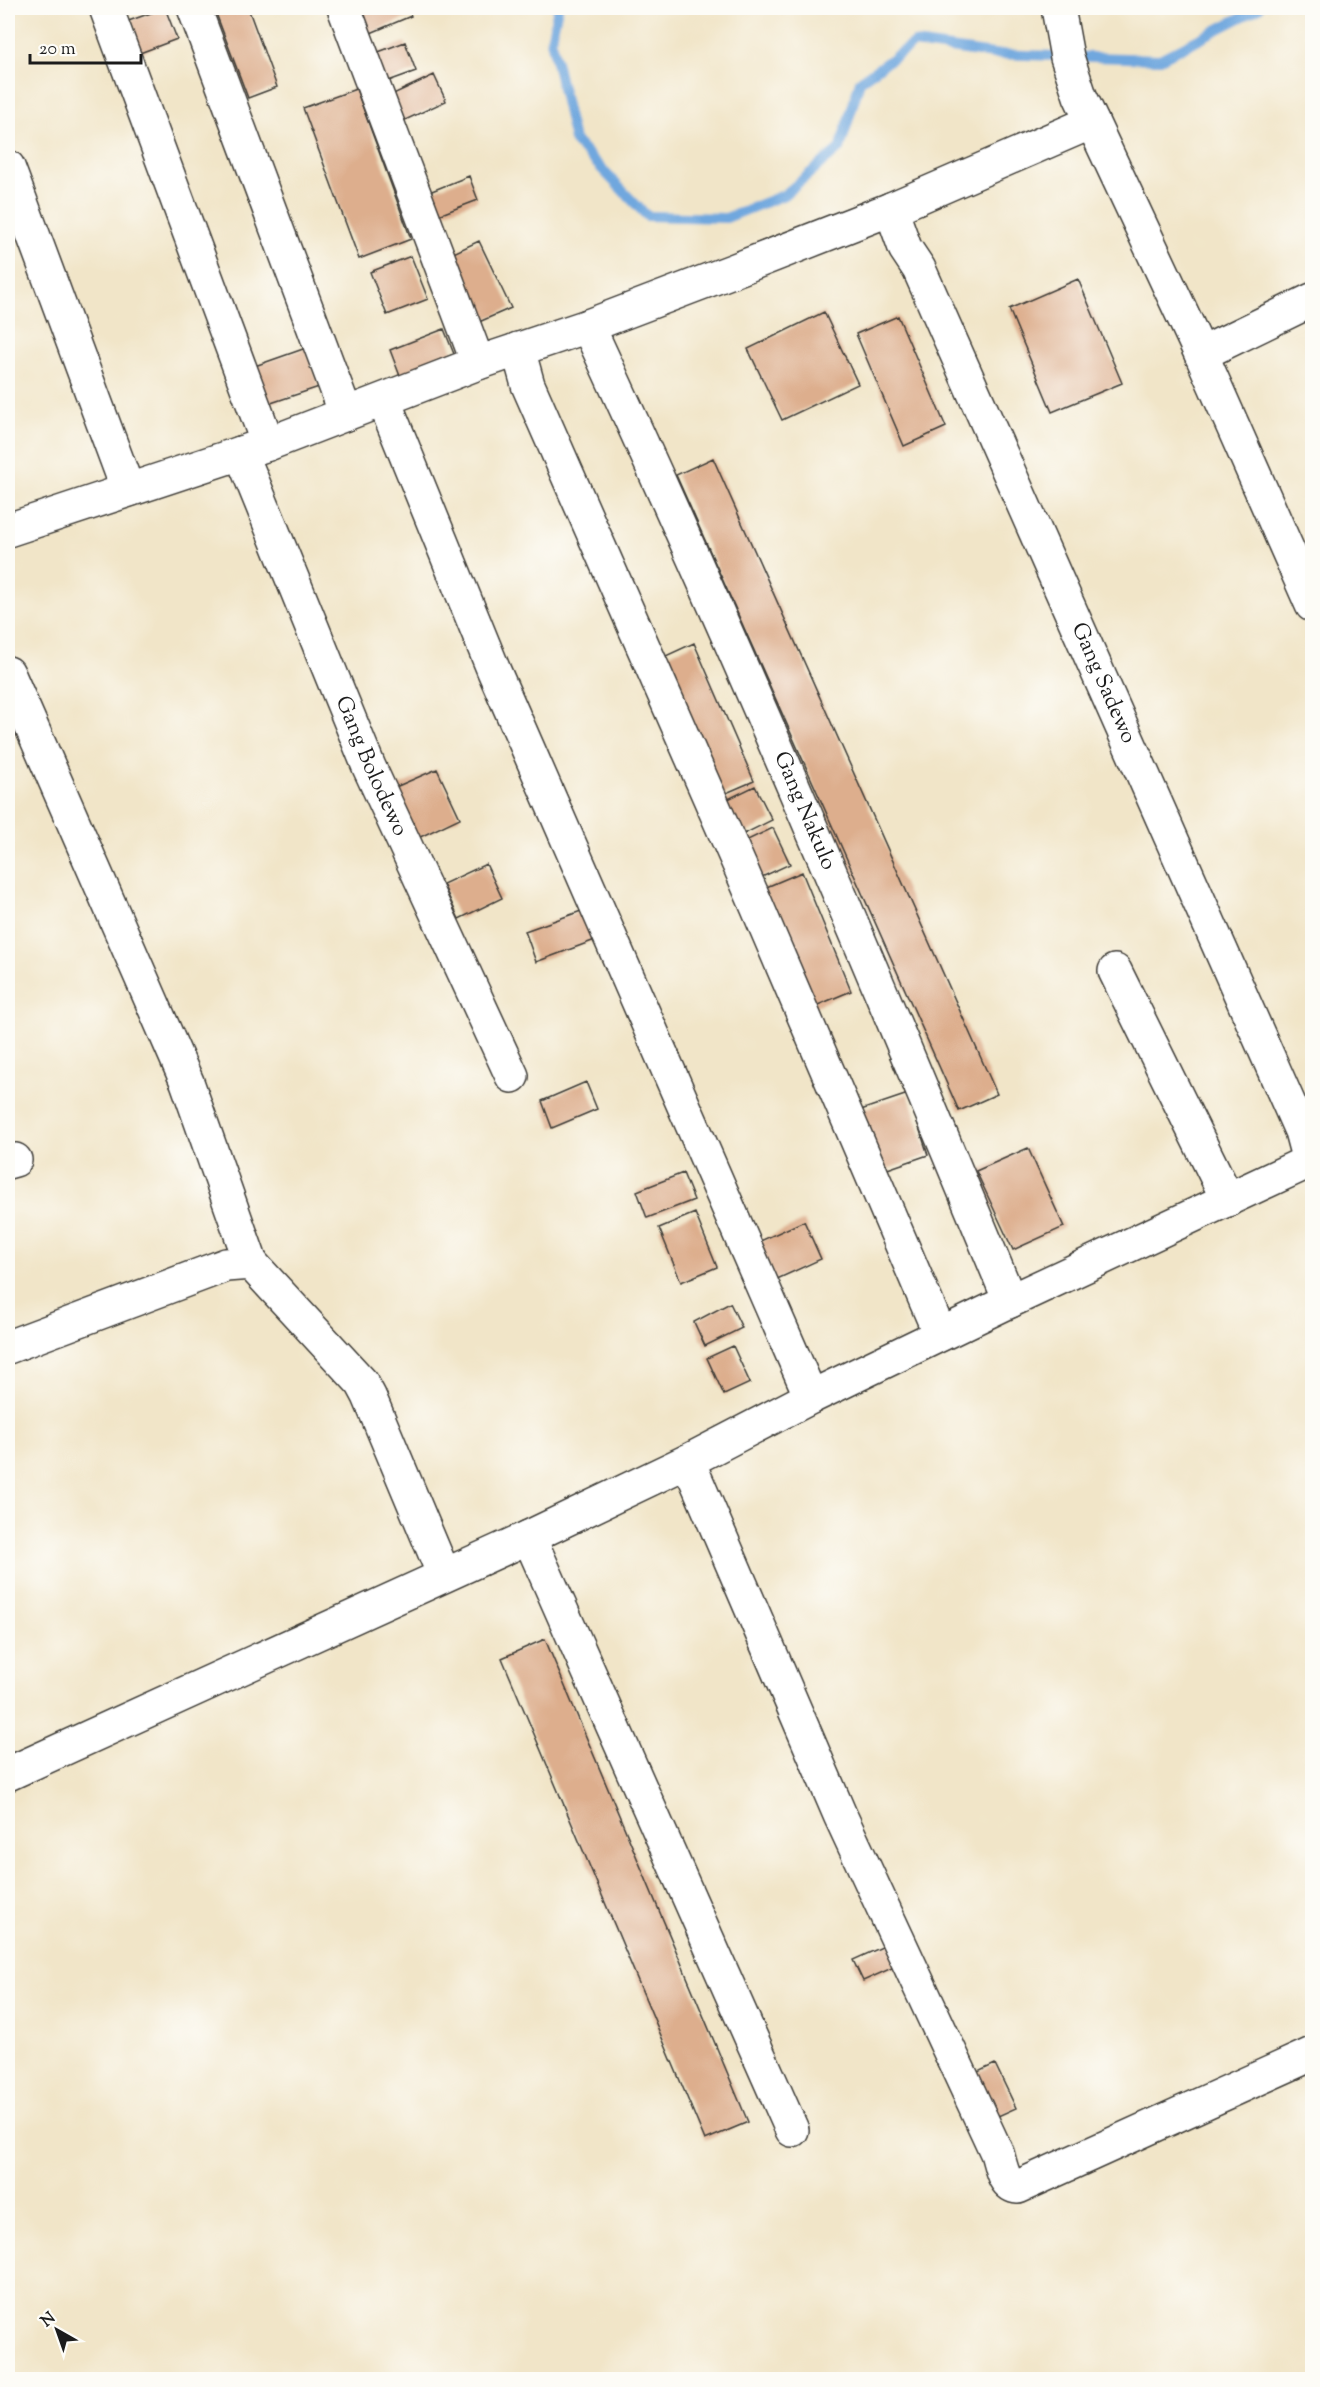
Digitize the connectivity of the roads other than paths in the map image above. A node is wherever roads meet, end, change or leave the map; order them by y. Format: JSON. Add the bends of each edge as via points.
{"nodes":[{"id":1,"x":106,"y":8,"type":"edge"},
{"id":2,"x":194,"y":8,"type":"edge"},
{"id":3,"x":344,"y":8,"type":"edge"},
{"id":4,"x":1058,"y":8,"type":"edge"},
{"id":5,"x":1086,"y":109,"type":"junction"},
{"id":6,"x":8,"y":166,"type":"edge"},
{"id":7,"x":891,"y":209,"type":"junction"},
{"id":8,"x":1312,"y":300,"type":"edge"},
{"id":9,"x":588,"y":326,"type":"junction"},
{"id":10,"x":518,"y":349,"type":"junction"},
{"id":11,"x":1201,"y":354,"type":"junction"},
{"id":12,"x":477,"y":363,"type":"junction"},
{"id":13,"x":384,"y":401,"type":"junction"},
{"id":14,"x":346,"y":414,"type":"junction"},
{"id":15,"x":255,"y":448,"type":"junction"},
{"id":16,"x":128,"y":490,"type":"junction"},
{"id":17,"x":8,"y":530,"type":"edge"},
{"id":18,"x":1312,"y":605,"type":"edge"},
{"id":19,"x":8,"y":673,"type":"edge"},
{"id":20,"x":1115,"y":972,"type":"dead end"},
{"id":21,"x":512,"y":1076,"type":"dead end"},
{"id":22,"x":1311,"y":1160,"type":"edge"},
{"id":23,"x":1228,"y":1200,"type":"junction"},
{"id":24,"x":251,"y":1263,"type":"junction"},
{"id":25,"x":1010,"y":1300,"type":"junction"},
{"id":26,"x":940,"y":1334,"type":"junction"},
{"id":27,"x":8,"y":1347,"type":"edge"},
{"id":28,"x":811,"y":1397,"type":"junction"},
{"id":29,"x":688,"y":1461,"type":"junction"},
{"id":30,"x":529,"y":1537,"type":"junction"},
{"id":31,"x":444,"y":1575,"type":"junction"},
{"id":32,"x":8,"y":1774,"type":"edge"},
{"id":33,"x":1312,"y":2054,"type":"edge"},
{"id":34,"x":792,"y":2130,"type":"dead end"}],
"edges":[{"from":1,"to":15,"type":"street","name":"Gang Bolodewo"},
{"from":2,"to":14,"type":"street"},
{"from":3,"to":12,"type":"street"},
{"from":4,"to":5,"type":"street","via":[[1067,57]]},
{"from":5,"to":7,"type":"street"},
{"from":5,"to":11,"type":"street"},
{"from":6,"to":16,"type":"street"},
{"from":7,"to":9,"type":"street"},
{"from":7,"to":22,"type":"street","name":"Gang Sadewo"},
{"from":8,"to":11,"type":"street"},
{"from":9,"to":10,"type":"street"},
{"from":9,"to":25,"type":"street","name":"Gang Nakulo","via":[[824,853]]},
{"from":10,"to":12,"type":"street"},
{"from":10,"to":26,"type":"street","via":[[528,385]]},
{"from":11,"to":18,"type":"street"},
{"from":12,"to":13,"type":"street"},
{"from":13,"to":14,"type":"street"},
{"from":13,"to":28,"type":"street","via":[[494,671]]},
{"from":14,"to":15,"type":"street"},
{"from":15,"to":16,"type":"street"},
{"from":15,"to":21,"type":"street","name":"Gang Bolodewo","via":[[369,766]]},
{"from":16,"to":17,"type":"street"},
{"from":19,"to":24,"type":"street","via":[[187,1082]]},
{"from":20,"to":23,"type":"street"},
{"from":22,"to":23,"type":"street"},
{"from":23,"to":25,"type":"street"},
{"from":24,"to":27,"type":"street","via":[[226,1265]]},
{"from":24,"to":31,"type":"street","via":[[362,1383]]},
{"from":25,"to":26,"type":"street"},
{"from":26,"to":28,"type":"street"},
{"from":28,"to":29,"type":"street"},
{"from":29,"to":30,"type":"street"},
{"from":29,"to":33,"type":"street","via":[[840,1815],[1007,2182],[1018,2187]]},
{"from":30,"to":31,"type":"street"},
{"from":30,"to":34,"type":"street"},
{"from":31,"to":32,"type":"street"}]}
